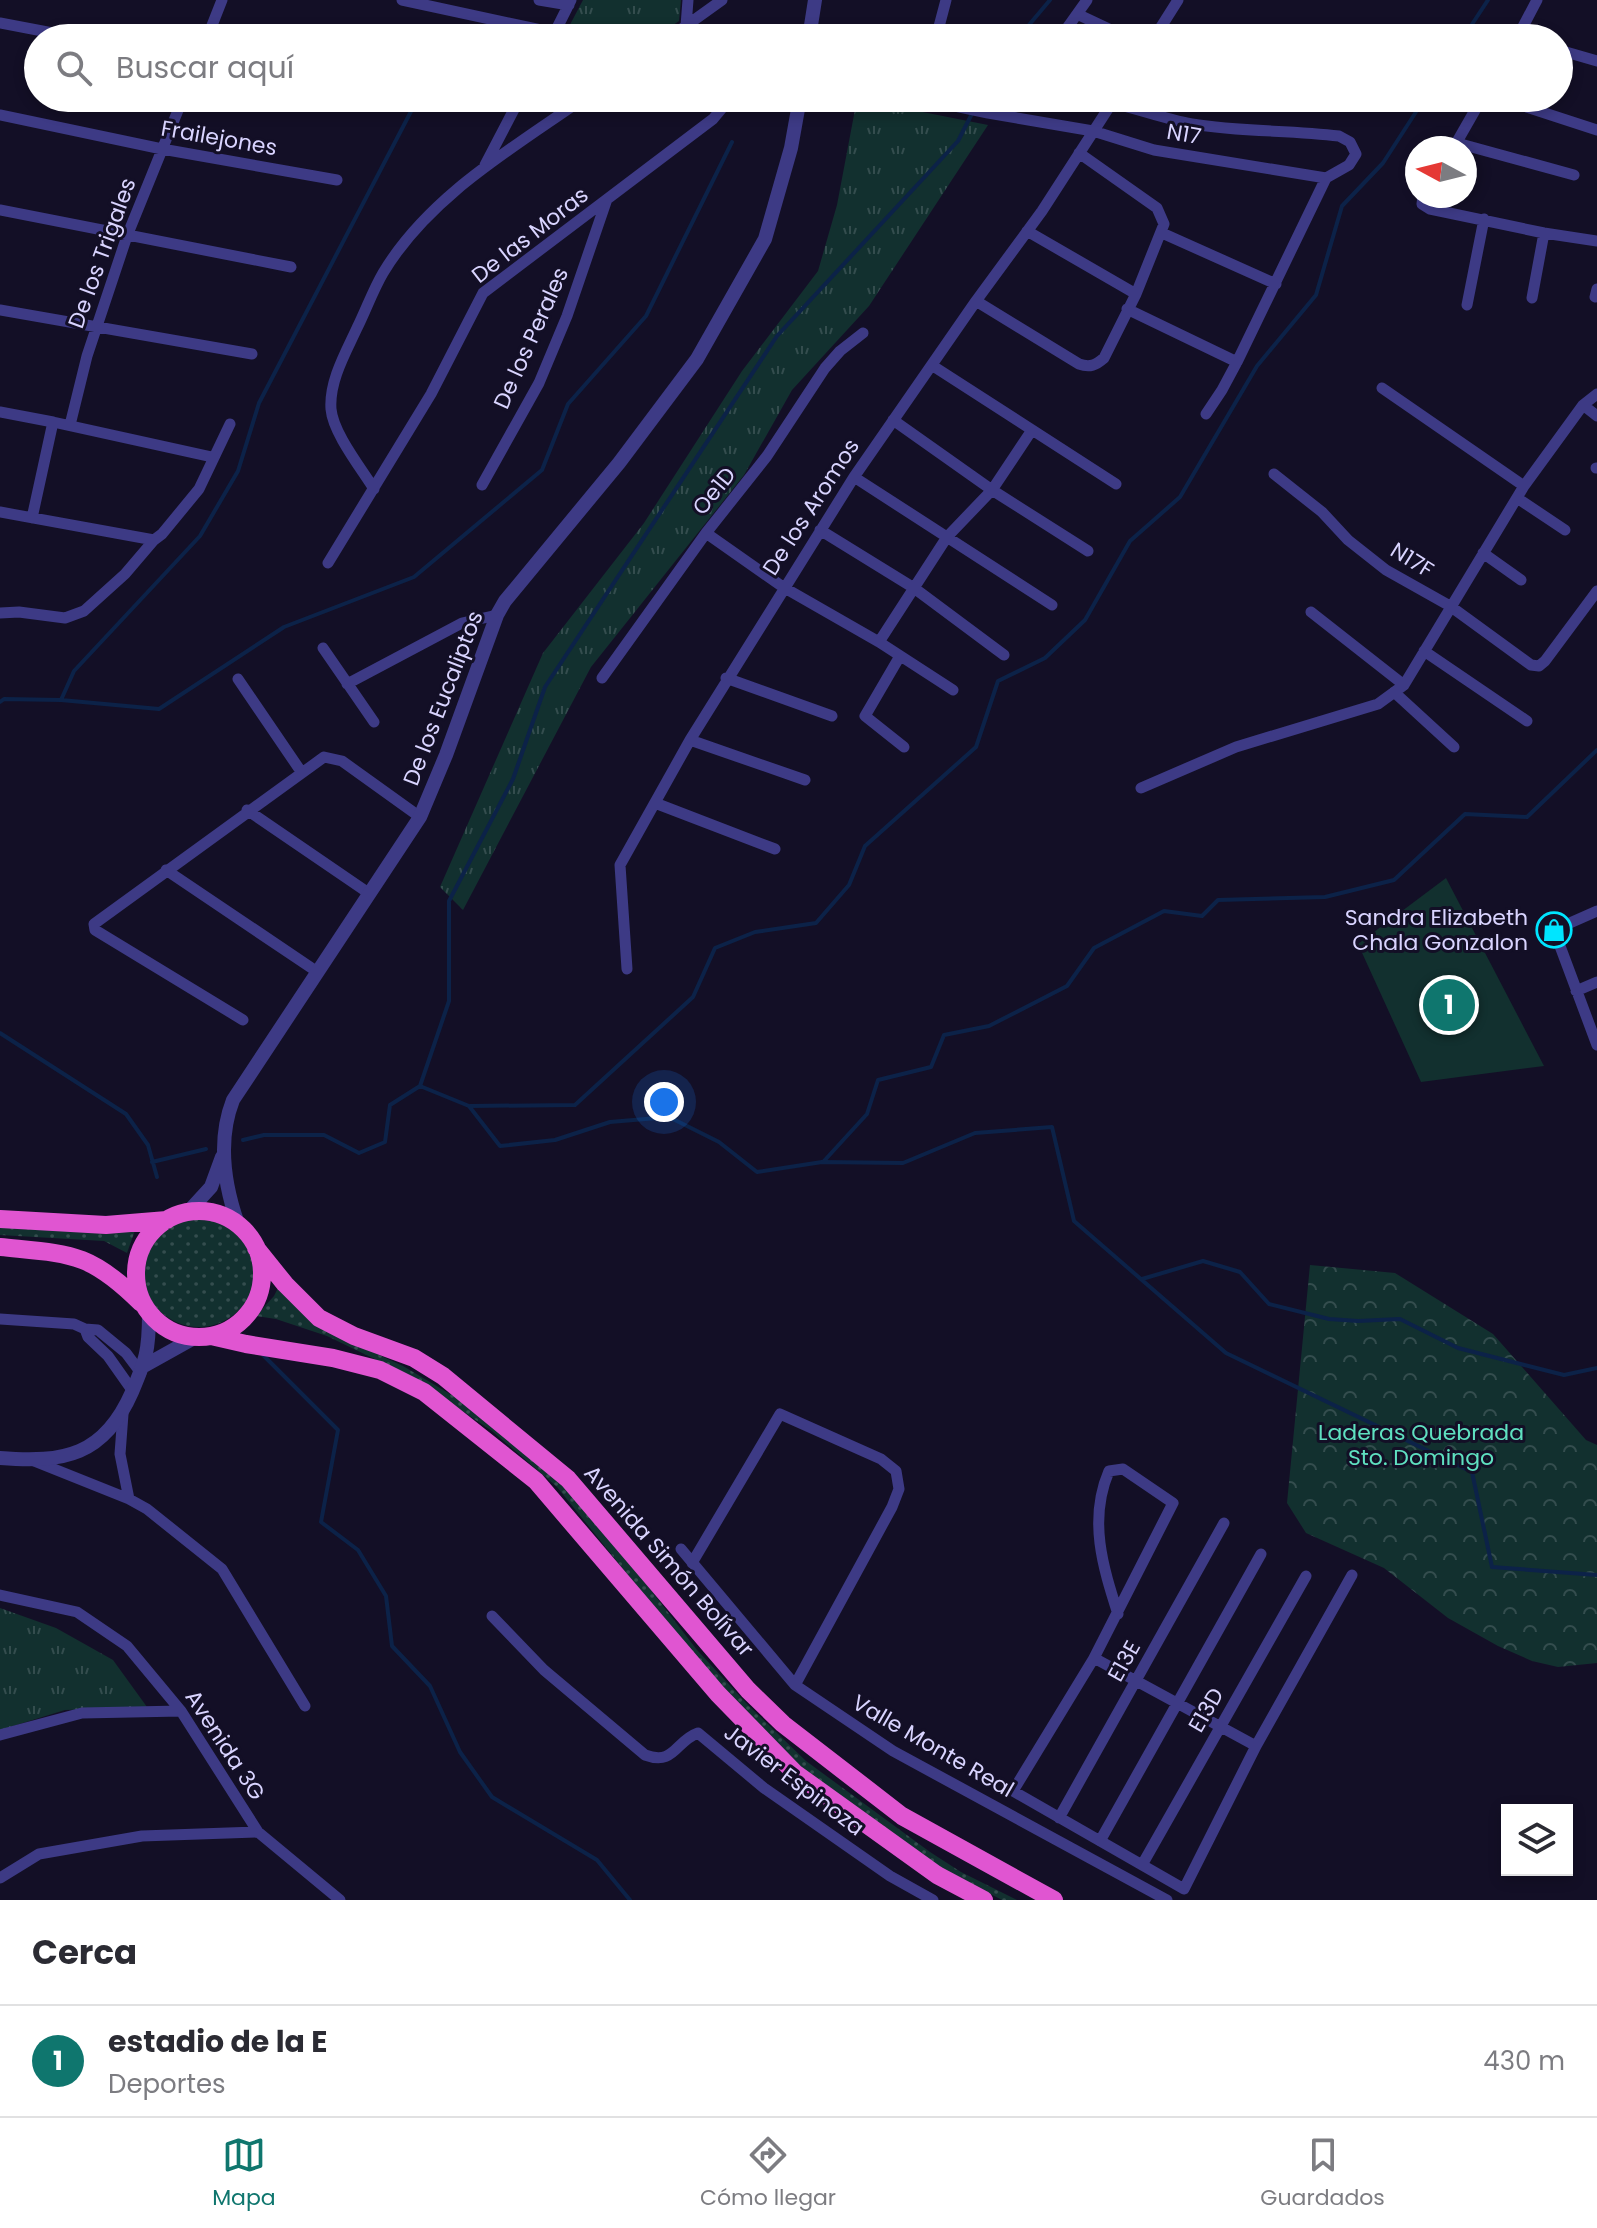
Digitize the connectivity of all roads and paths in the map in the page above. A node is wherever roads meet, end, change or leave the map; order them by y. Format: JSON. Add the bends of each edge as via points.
{"nodes":[{"id":1,"x":222,"y":0,"type":"edge"},
{"id":2,"x":402,"y":0,"type":"edge"},
{"id":3,"x":539,"y":0,"type":"edge"},
{"id":4,"x":688,"y":0,"type":"edge"},
{"id":5,"x":722,"y":0,"type":"edge"},
{"id":6,"x":815,"y":0,"type":"edge"},
{"id":7,"x":946,"y":0,"type":"edge"},
{"id":8,"x":1087,"y":0,"type":"edge"},
{"id":9,"x":1178,"y":0,"type":"edge"},
{"id":10,"x":1537,"y":0,"type":"edge"},
{"id":11,"x":570,"y":3,"type":"edge"},
{"id":12,"x":1077,"y":14,"type":"junction"},
{"id":13,"x":0,"y":23,"type":"edge"},
{"id":14,"x":213,"y":24,"type":"edge"},
{"id":15,"x":506,"y":24,"type":"edge"},
{"id":16,"x":559,"y":24,"type":"edge"},
{"id":17,"x":686,"y":24,"type":"edge"},
{"id":18,"x":689,"y":24,"type":"edge"},
{"id":19,"x":811,"y":24,"type":"edge"},
{"id":20,"x":940,"y":24,"type":"edge"},
{"id":21,"x":1070,"y":24,"type":"edge"},
{"id":22,"x":1098,"y":24,"type":"edge"},
{"id":23,"x":1163,"y":24,"type":"edge"},
{"id":24,"x":1524,"y":24,"type":"edge"},
{"id":25,"x":24,"y":28,"type":"edge"},
{"id":26,"x":1573,"y":54,"type":"edge"},
{"id":27,"x":1597,"y":61,"type":"edge"},
{"id":28,"x":177,"y":112,"type":"edge"},
{"id":29,"x":513,"y":112,"type":"edge"},
{"id":30,"x":564,"y":112,"type":"edge"},
{"id":31,"x":719,"y":112,"type":"edge"},
{"id":32,"x":797,"y":112,"type":"edge"},
{"id":33,"x":992,"y":112,"type":"edge"},
{"id":34,"x":1105,"y":112,"type":"edge"},
{"id":35,"x":1152,"y":112,"type":"edge"},
{"id":36,"x":1474,"y":112,"type":"edge"},
{"id":37,"x":1542,"y":112,"type":"edge"},
{"id":38,"x":0,"y":115,"type":"edge"},
{"id":39,"x":1597,"y":130,"type":"edge"},
{"id":40,"x":1093,"y":131,"type":"junction"},
{"id":41,"x":1461,"y":136,"type":"edge"},
{"id":42,"x":162,"y":149,"type":"junction"},
{"id":43,"x":1477,"y":151,"type":"edge"},
{"id":44,"x":1079,"y":153,"type":"junction"},
{"id":45,"x":483,"y":169,"type":"junction"},
{"id":46,"x":1574,"y":175,"type":"dead end"},
{"id":47,"x":1326,"y":178,"type":"junction"},
{"id":48,"x":337,"y":180,"type":"dead end"},
{"id":49,"x":606,"y":201,"type":"junction"},
{"id":50,"x":1428,"y":208,"type":"edge"},
{"id":51,"x":0,"y":210,"type":"edge"},
{"id":52,"x":1484,"y":219,"type":"junction"},
{"id":53,"x":1027,"y":231,"type":"junction"},
{"id":54,"x":1162,"y":233,"type":"junction"},
{"id":55,"x":1544,"y":233,"type":"junction"},
{"id":56,"x":127,"y":236,"type":"junction"},
{"id":57,"x":1597,"y":241,"type":"edge"},
{"id":58,"x":291,"y":267,"type":"dead end"},
{"id":59,"x":1276,"y":284,"type":"junction"},
{"id":60,"x":1136,"y":294,"type":"junction"},
{"id":61,"x":1532,"y":298,"type":"dead end"},
{"id":62,"x":976,"y":301,"type":"junction"},
{"id":63,"x":1467,"y":305,"type":"dead end"},
{"id":64,"x":1127,"y":309,"type":"junction"},
{"id":65,"x":0,"y":310,"type":"edge"},
{"id":66,"x":98,"y":326,"type":"junction"},
{"id":67,"x":863,"y":333,"type":"dead end"},
{"id":68,"x":252,"y":354,"type":"dead end"},
{"id":69,"x":1237,"y":362,"type":"junction"},
{"id":70,"x":933,"y":366,"type":"junction"},
{"id":71,"x":1382,"y":388,"type":"dead end"},
{"id":72,"x":1597,"y":394,"type":"edge"},
{"id":73,"x":1583,"y":405,"type":"junction"},
{"id":74,"x":0,"y":412,"type":"edge"},
{"id":75,"x":1206,"y":414,"type":"dead end"},
{"id":76,"x":1597,"y":416,"type":"edge"},
{"id":77,"x":893,"y":420,"type":"junction"},
{"id":78,"x":53,"y":422,"type":"junction"},
{"id":79,"x":230,"y":424,"type":"dead end"},
{"id":80,"x":70,"y":425,"type":"junction"},
{"id":81,"x":1032,"y":430,"type":"junction"},
{"id":82,"x":212,"y":457,"type":"junction"},
{"id":83,"x":1274,"y":474,"type":"dead end"},
{"id":84,"x":854,"y":477,"type":"junction"},
{"id":85,"x":1116,"y":484,"type":"dead end"},
{"id":86,"x":482,"y":485,"type":"dead end"},
{"id":87,"x":1524,"y":486,"type":"junction"},
{"id":88,"x":374,"y":489,"type":"junction"},
{"id":89,"x":992,"y":490,"type":"junction"},
{"id":90,"x":1517,"y":498,"type":"junction"},
{"id":91,"x":0,"y":512,"type":"edge"},
{"id":92,"x":32,"y":518,"type":"junction"},
{"id":93,"x":820,"y":530,"type":"junction"},
{"id":94,"x":1565,"y":530,"type":"dead end"},
{"id":95,"x":706,"y":533,"type":"junction"},
{"id":96,"x":947,"y":537,"type":"junction"},
{"id":97,"x":154,"y":540,"type":"junction"},
{"id":98,"x":1088,"y":551,"type":"dead end"},
{"id":99,"x":1483,"y":553,"type":"junction"},
{"id":100,"x":328,"y":563,"type":"dead end"},
{"id":101,"x":1521,"y":580,"type":"dead end"},
{"id":102,"x":783,"y":587,"type":"junction"},
{"id":103,"x":914,"y":588,"type":"junction"},
{"id":104,"x":1597,"y":591,"type":"edge"},
{"id":105,"x":1052,"y":605,"type":"dead end"},
{"id":106,"x":1450,"y":606,"type":"junction"},
{"id":107,"x":1311,"y":612,"type":"dead end"},
{"id":108,"x":0,"y":613,"type":"edge"},
{"id":109,"x":497,"y":615,"type":"junction"},
{"id":110,"x":880,"y":642,"type":"junction"},
{"id":111,"x":323,"y":648,"type":"dead end"},
{"id":112,"x":1424,"y":651,"type":"junction"},
{"id":113,"x":1004,"y":655,"type":"dead end"},
{"id":114,"x":900,"y":656,"type":"junction"},
{"id":115,"x":602,"y":678,"type":"dead end"},
{"id":116,"x":726,"y":678,"type":"junction"},
{"id":117,"x":238,"y":679,"type":"dead end"},
{"id":118,"x":347,"y":684,"type":"junction"},
{"id":119,"x":1399,"y":688,"type":"junction"},
{"id":120,"x":953,"y":690,"type":"dead end"},
{"id":121,"x":832,"y":716,"type":"dead end"},
{"id":122,"x":1527,"y":721,"type":"dead end"},
{"id":123,"x":374,"y":722,"type":"dead end"},
{"id":124,"x":690,"y":740,"type":"junction"},
{"id":125,"x":904,"y":747,"type":"dead end"},
{"id":126,"x":1454,"y":747,"type":"dead end"},
{"id":127,"x":302,"y":773,"type":"junction"},
{"id":128,"x":805,"y":780,"type":"dead end"},
{"id":129,"x":1141,"y":788,"type":"dead end"},
{"id":130,"x":655,"y":803,"type":"junction"},
{"id":131,"x":247,"y":810,"type":"junction"},
{"id":132,"x":420,"y":817,"type":"junction"},
{"id":133,"x":775,"y":849,"type":"dead end"},
{"id":134,"x":166,"y":870,"type":"junction"},
{"id":135,"x":370,"y":894,"type":"junction"},
{"id":136,"x":1597,"y":911,"type":"edge"},
{"id":137,"x":627,"y":969,"type":"dead end"},
{"id":138,"x":316,"y":971,"type":"junction"},
{"id":139,"x":1597,"y":982,"type":"edge"},
{"id":140,"x":1576,"y":991,"type":"junction"},
{"id":141,"x":243,"y":1020,"type":"dead end"},
{"id":142,"x":1597,"y":1045,"type":"edge"},
{"id":143,"x":223,"y":1153,"type":"junction"},
{"id":144,"x":189,"y":1211,"type":"junction"},
{"id":145,"x":0,"y":1219,"type":"edge"},
{"id":146,"x":167,"y":1220,"type":"junction"},
{"id":147,"x":238,"y":1224,"type":"junction"},
{"id":148,"x":0,"y":1247,"type":"edge"},
{"id":149,"x":256,"y":1248,"type":"junction"},
{"id":150,"x":148,"y":1311,"type":"junction"},
{"id":151,"x":0,"y":1319,"type":"edge"},
{"id":152,"x":85,"y":1329,"type":"junction"},
{"id":153,"x":204,"y":1336,"type":"junction"},
{"id":154,"x":143,"y":1369,"type":"junction"},
{"id":155,"x":132,"y":1390,"type":"junction"},
{"id":156,"x":123,"y":1414,"type":"junction"},
{"id":157,"x":0,"y":1458,"type":"edge"},
{"id":158,"x":33,"y":1460,"type":"junction"},
{"id":159,"x":129,"y":1499,"type":"junction"},
{"id":160,"x":1224,"y":1523,"type":"dead end"},
{"id":161,"x":681,"y":1549,"type":"dead end"},
{"id":162,"x":1261,"y":1554,"type":"dead end"},
{"id":163,"x":692,"y":1563,"type":"junction"},
{"id":164,"x":1352,"y":1575,"type":"dead end"},
{"id":165,"x":1306,"y":1576,"type":"dead end"},
{"id":166,"x":0,"y":1595,"type":"edge"},
{"id":167,"x":1118,"y":1614,"type":"junction"},
{"id":168,"x":492,"y":1616,"type":"dead end"},
{"id":169,"x":1094,"y":1658,"type":"junction"},
{"id":170,"x":1136,"y":1680,"type":"junction"},
{"id":171,"x":795,"y":1685,"type":"junction"},
{"id":172,"x":1177,"y":1703,"type":"junction"},
{"id":173,"x":305,"y":1706,"type":"dead end"},
{"id":174,"x":181,"y":1711,"type":"junction"},
{"id":175,"x":1220,"y":1727,"type":"junction"},
{"id":176,"x":0,"y":1735,"type":"edge"},
{"id":177,"x":1256,"y":1746,"type":"junction"},
{"id":178,"x":1059,"y":1818,"type":"junction"},
{"id":179,"x":258,"y":1832,"type":"junction"},
{"id":180,"x":1088,"y":1834,"type":"junction"},
{"id":181,"x":1104,"y":1843,"type":"junction"},
{"id":182,"x":1078,"y":1850,"type":"junction"},
{"id":183,"x":1097,"y":1861,"type":"junction"},
{"id":184,"x":1142,"y":1865,"type":"junction"},
{"id":185,"x":0,"y":1878,"type":"edge"},
{"id":186,"x":340,"y":1900,"type":"edge"},
{"id":187,"x":933,"y":1900,"type":"edge"},
{"id":188,"x":984,"y":1900,"type":"edge"},
{"id":189,"x":1054,"y":1900,"type":"edge"},
{"id":190,"x":1167,"y":1900,"type":"edge"}],
"edges":[{"from":1,"to":14,"type":"street"},
{"from":2,"to":15,"type":"street"},
{"from":3,"to":11,"type":"street"},
{"from":4,"to":17,"type":"street"},
{"from":5,"to":18,"type":"street"},
{"from":6,"to":19,"type":"street"},
{"from":7,"to":20,"type":"street"},
{"from":8,"to":12,"type":"street"},
{"from":9,"to":23,"type":"street"},
{"from":10,"to":24,"type":"street"},
{"from":11,"to":16,"type":"street"},
{"from":12,"to":21,"type":"street"},
{"from":12,"to":22,"type":"street"},
{"from":13,"to":25,"type":"street"},
{"from":26,"to":27,"type":"street"},
{"from":28,"to":42,"type":"street","name":"De los Trigales"},
{"from":29,"to":45,"type":"street"},
{"from":30,"to":45,"type":"street"},
{"from":31,"to":49,"type":"street","name":"De las Moras"},
{"from":32,"to":109,"type":"street","name":"De los Eucaliptos","via":[[765,239],[697,359]]},
{"from":33,"to":40,"type":"street","name":"N17"},
{"from":34,"to":40,"type":"street","name":"De los Aromos"},
{"from":35,"to":47,"type":"street","via":[[1220,128],[1347,139],[1355,158]]},
{"from":36,"to":41,"type":"street"},
{"from":37,"to":39,"type":"street"},
{"from":38,"to":42,"type":"street","name":"Frailejones"},
{"from":40,"to":44,"type":"street","name":"De los Aromos"},
{"from":40,"to":47,"type":"street","name":"N17","via":[[1154,150]]},
{"from":42,"to":48,"type":"street","name":"Frailejones"},
{"from":42,"to":56,"type":"street","name":"De los Trigales"},
{"from":43,"to":46,"type":"street"},
{"from":44,"to":53,"type":"street","name":"De los Aromos"},
{"from":44,"to":54,"type":"street","via":[[1157,208]]},
{"from":45,"to":88,"type":"street","via":[[403,245],[383,273],[343,358],[331,410],[336,428]]},
{"from":47,"to":59,"type":"street"},
{"from":49,"to":86,"type":"street","name":"De los Perales","via":[[544,369]]},
{"from":49,"to":88,"type":"street","name":"De las Moras","via":[[483,293]]},
{"from":50,"to":52,"type":"street"},
{"from":51,"to":56,"type":"street"},
{"from":52,"to":55,"type":"street"},
{"from":52,"to":63,"type":"street"},
{"from":53,"to":60,"type":"street"},
{"from":53,"to":62,"type":"street","name":"De los Aromos"},
{"from":54,"to":59,"type":"street"},
{"from":54,"to":60,"type":"street"},
{"from":55,"to":57,"type":"street"},
{"from":55,"to":61,"type":"street"},
{"from":56,"to":58,"type":"street"},
{"from":56,"to":66,"type":"street","name":"De los Trigales"},
{"from":59,"to":69,"type":"street"},
{"from":60,"to":64,"type":"street"},
{"from":62,"to":64,"type":"street","via":[[1086,367],[1104,358]]},
{"from":62,"to":70,"type":"street","name":"De los Aromos"},
{"from":64,"to":69,"type":"street"},
{"from":65,"to":66,"type":"street"},
{"from":66,"to":68,"type":"street"},
{"from":66,"to":80,"type":"street","name":"De los Trigales"},
{"from":67,"to":95,"type":"street","name":"Oe1D","via":[[825,368],[767,456]]},
{"from":69,"to":75,"type":"street"},
{"from":70,"to":77,"type":"street","name":"De los Aromos"},
{"from":70,"to":81,"type":"street"},
{"from":71,"to":87,"type":"street"},
{"from":72,"to":73,"type":"street"},
{"from":73,"to":76,"type":"street"},
{"from":73,"to":87,"type":"street"},
{"from":74,"to":78,"type":"street"},
{"from":77,"to":84,"type":"street","name":"De los Aromos"},
{"from":77,"to":89,"type":"street"},
{"from":78,"to":80,"type":"street"},
{"from":78,"to":92,"type":"street"},
{"from":79,"to":82,"type":"street"},
{"from":80,"to":82,"type":"street"},
{"from":81,"to":85,"type":"street"},
{"from":81,"to":89,"type":"street"},
{"from":82,"to":97,"type":"street","via":[[199,489]]},
{"from":83,"to":106,"type":"street","name":"N17F","via":[[1386,570]]},
{"from":84,"to":93,"type":"street","name":"De los Aromos"},
{"from":84,"to":96,"type":"street"},
{"from":87,"to":90,"type":"street"},
{"from":88,"to":100,"type":"street","name":"De las Moras"},
{"from":89,"to":96,"type":"street"},
{"from":89,"to":98,"type":"street"},
{"from":90,"to":94,"type":"street"},
{"from":90,"to":99,"type":"street"},
{"from":91,"to":92,"type":"street"},
{"from":92,"to":97,"type":"street"},
{"from":93,"to":102,"type":"street","name":"De los Aromos"},
{"from":93,"to":103,"type":"street"},
{"from":95,"to":102,"type":"street"},
{"from":95,"to":115,"type":"street","name":"Oe1D"},
{"from":96,"to":103,"type":"street"},
{"from":96,"to":105,"type":"street"},
{"from":97,"to":108,"type":"street","via":[[78,615]]},
{"from":99,"to":101,"type":"street"},
{"from":99,"to":106,"type":"street"},
{"from":102,"to":110,"type":"street"},
{"from":102,"to":116,"type":"street","name":"De los Aromos"},
{"from":103,"to":110,"type":"street"},
{"from":103,"to":113,"type":"street"},
{"from":104,"to":106,"type":"street","name":"N17F","via":[[1539,666]]},
{"from":106,"to":112,"type":"street"},
{"from":107,"to":119,"type":"street"},
{"from":109,"to":118,"type":"street","via":[[462,623]]},
{"from":109,"to":132,"type":"street","name":"De los Eucaliptos"},
{"from":110,"to":114,"type":"street"},
{"from":111,"to":118,"type":"street"},
{"from":112,"to":119,"type":"street"},
{"from":112,"to":122,"type":"street"},
{"from":114,"to":120,"type":"street"},
{"from":114,"to":125,"type":"street","via":[[864,713]]},
{"from":116,"to":121,"type":"street"},
{"from":116,"to":124,"type":"street","name":"De los Aromos"},
{"from":117,"to":127,"type":"street"},
{"from":118,"to":123,"type":"street"},
{"from":119,"to":126,"type":"street"},
{"from":119,"to":129,"type":"street","via":[[1378,704],[1236,747]]},
{"from":124,"to":128,"type":"street"},
{"from":124,"to":130,"type":"street","name":"De los Aromos"},
{"from":127,"to":131,"type":"street"},
{"from":127,"to":132,"type":"street","via":[[331,756]]},
{"from":130,"to":133,"type":"street"},
{"from":130,"to":137,"type":"street","name":"De los Aromos","via":[[620,865]]},
{"from":131,"to":134,"type":"street"},
{"from":131,"to":135,"type":"street"},
{"from":132,"to":135,"type":"street","name":"De los Eucaliptos"},
{"from":134,"to":138,"type":"street"},
{"from":134,"to":141,"type":"street","via":[[94,924],[95,930]]},
{"from":135,"to":138,"type":"street","name":"De los Eucaliptos"},
{"from":136,"to":140,"type":"street","via":[[1554,930]]},
{"from":138,"to":143,"type":"street","name":"De los Eucaliptos","via":[[233,1100]]},
{"from":139,"to":140,"type":"street"},
{"from":140,"to":142,"type":"street"},
{"from":143,"to":144,"type":"street","name":"De los Eucaliptos","via":[[211,1187]]},
{"from":143,"to":147,"type":"street","name":"De los Eucaliptos"},
{"from":144,"to":146,"type":"highway"},
{"from":144,"to":147,"type":"highway","via":[[223,1215]]},
{"from":145,"to":146,"type":"highway","via":[[106,1225]]},
{"from":146,"to":150,"type":"highway","via":[[151,1233],[136,1270]]},
{"from":147,"to":149,"type":"highway","name":"Avenida Simón Bolívar"},
{"from":148,"to":150,"type":"highway","via":[[85,1259],[115,1278]]},
{"from":149,"to":153,"type":"highway","via":[[261,1285],[254,1303],[229,1329]]},
{"from":149,"to":189,"type":"highway","name":"Avenida Simón Bolívar","via":[[319,1318],[414,1358],[443,1376],[568,1479],[783,1724],[902,1816]]},
{"from":150,"to":153,"type":"highway","via":[[167,1328]]},
{"from":150,"to":154,"type":"street"},
{"from":151,"to":152,"type":"street"},
{"from":152,"to":154,"type":"street","via":[[107,1336]]},
{"from":152,"to":155,"type":"street"},
{"from":153,"to":154,"type":"street"},
{"from":153,"to":188,"type":"highway","via":[[345,1361],[380,1370],[424,1392],[536,1481],[718,1694],[795,1773],[937,1875]]},
{"from":154,"to":155,"type":"street"},
{"from":155,"to":156,"type":"street"},
{"from":156,"to":158,"type":"street","via":[[87,1448]]},
{"from":156,"to":159,"type":"street","via":[[120,1454]]},
{"from":157,"to":158,"type":"street"},
{"from":158,"to":159,"type":"street"},
{"from":159,"to":173,"type":"street","via":[[222,1569]]},
{"from":160,"to":170,"type":"street","name":"E13E"},
{"from":161,"to":163,"type":"street","name":"Valle Monte Real"},
{"from":162,"to":172,"type":"street"},
{"from":163,"to":171,"type":"street","name":"Valle Monte Real"},
{"from":163,"to":171,"type":"street","via":[[780,1414],[881,1459],[896,1471],[899,1489],[892,1507]]},
{"from":164,"to":177,"type":"street"},
{"from":165,"to":175,"type":"street","name":"E13D"},
{"from":166,"to":174,"type":"street","name":"Avenida 3G","via":[[77,1612],[127,1646]]},
{"from":167,"to":167,"type":"street","via":[[1173,1503],[1123,1469],[1109,1471],[1097,1528],[1101,1562]]},
{"from":167,"to":169,"type":"street"},
{"from":168,"to":187,"type":"street","name":"Javier Espinoza","via":[[544,1670],[645,1755],[665,1758],[698,1733],[764,1788]]},
{"from":169,"to":170,"type":"street"},
{"from":169,"to":178,"type":"street","via":[[1013,1791]]},
{"from":170,"to":172,"type":"street"},
{"from":170,"to":178,"type":"street","name":"E13E"},
{"from":171,"to":182,"type":"street","name":"Valle Monte Real","via":[[893,1751]]},
{"from":172,"to":175,"type":"street"},
{"from":172,"to":181,"type":"street"},
{"from":174,"to":176,"type":"street","via":[[82,1713]]},
{"from":174,"to":179,"type":"street","name":"Avenida 3G"},
{"from":175,"to":177,"type":"street"},
{"from":175,"to":184,"type":"street","name":"E13D"},
{"from":177,"to":184,"type":"street","via":[[1184,1889]]},
{"from":178,"to":180,"type":"street"},
{"from":179,"to":185,"type":"street","via":[[142,1836],[39,1854]]},
{"from":179,"to":186,"type":"street","name":"Avenida 3G"},
{"from":180,"to":181,"type":"street"},
{"from":180,"to":182,"type":"street"},
{"from":181,"to":183,"type":"street"},
{"from":181,"to":184,"type":"street"},
{"from":182,"to":183,"type":"street","name":"Valle Monte Real"},
{"from":183,"to":190,"type":"street","name":"Valle Monte Real"}]}
